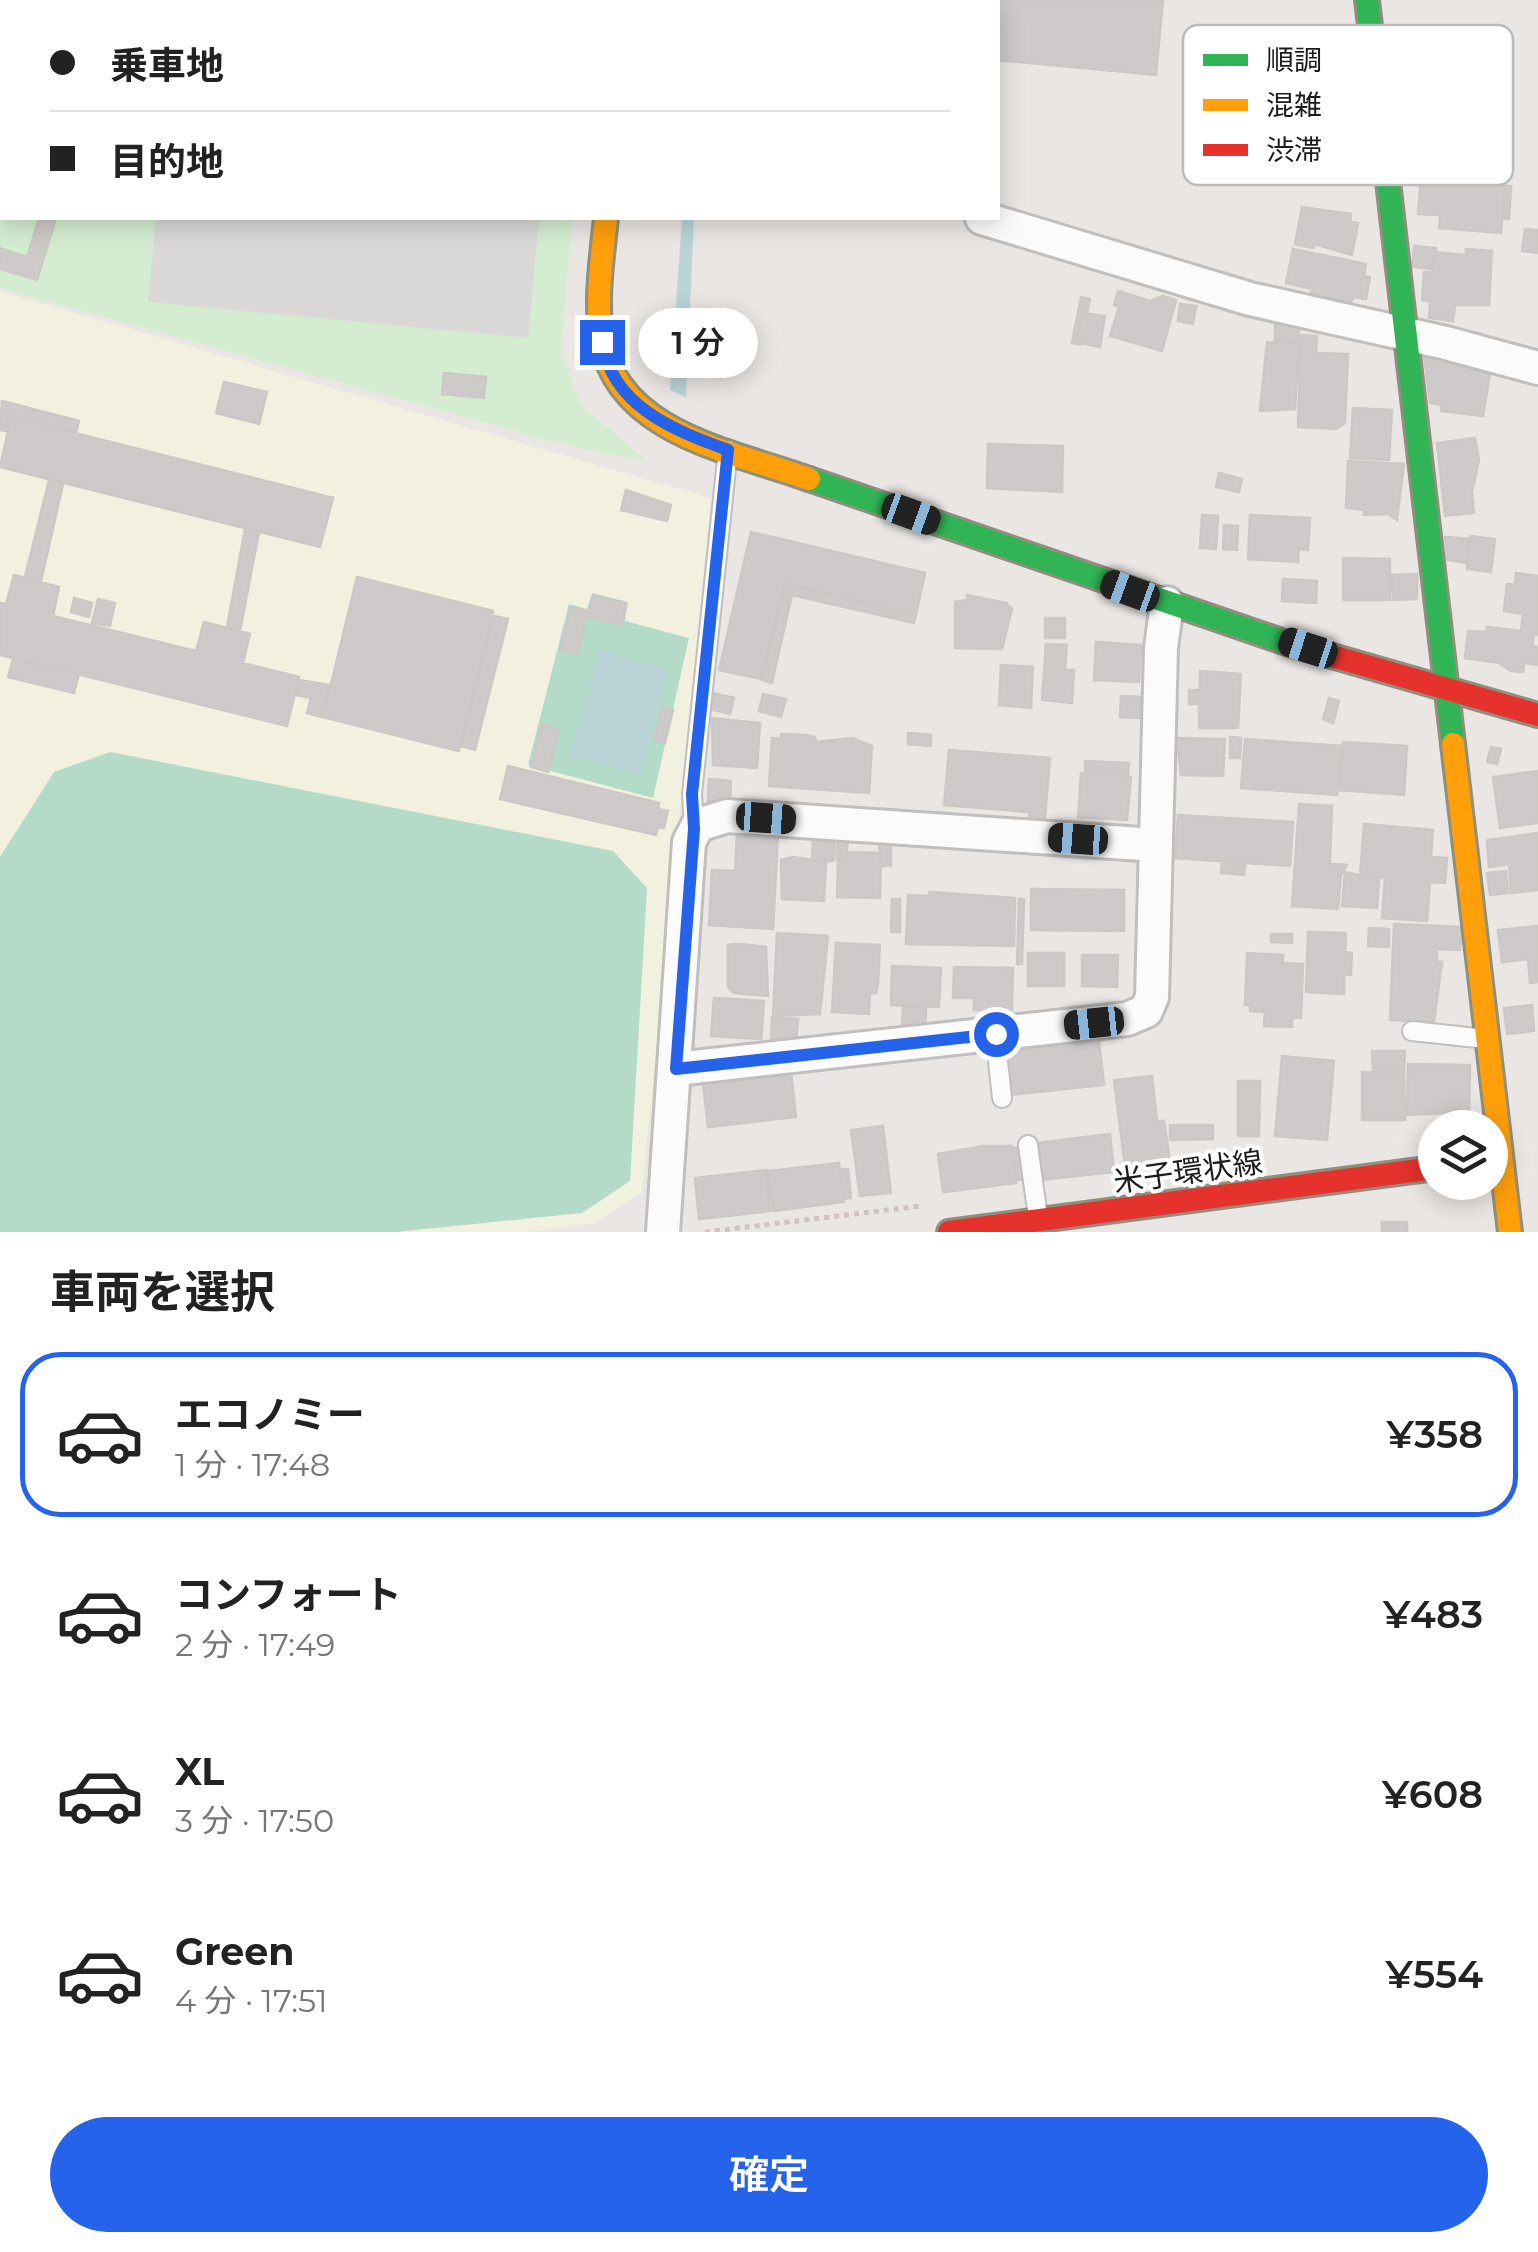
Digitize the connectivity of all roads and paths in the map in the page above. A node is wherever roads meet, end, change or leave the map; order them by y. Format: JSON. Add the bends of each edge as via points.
{"nodes":[{"id":1,"x":1367,"y":0,"type":"edge"},
{"id":2,"x":1370,"y":25,"type":"edge"},
{"id":3,"x":1389,"y":185,"type":"edge"},
{"id":4,"x":606,"y":220,"type":"edge"},
{"id":5,"x":989,"y":220,"type":"edge"},
{"id":6,"x":1407,"y":337,"type":"junction"},
{"id":7,"x":1538,"y":368,"type":"edge"},
{"id":8,"x":728,"y":450,"type":"junction"},
{"id":9,"x":1167,"y":604,"type":"junction"},
{"id":10,"x":1450,"y":692,"type":"junction"},
{"id":11,"x":1538,"y":715,"type":"edge"},
{"id":12,"x":694,"y":829,"type":"junction"},
{"id":13,"x":1156,"y":844,"type":"junction"},
{"id":14,"x":1412,"y":1031,"type":"dead end"},
{"id":15,"x":996,"y":1034,"type":"junction"},
{"id":16,"x":1489,"y":1039,"type":"junction"},
{"id":17,"x":676,"y":1069,"type":"junction"},
{"id":18,"x":1002,"y":1098,"type":"dead end"},
{"id":19,"x":1499,"y":1110,"type":"edge"},
{"id":20,"x":1028,"y":1145,"type":"dead end"},
{"id":21,"x":1418,"y":1170,"type":"edge"},
{"id":22,"x":1508,"y":1200,"type":"edge"},
{"id":23,"x":1038,"y":1222,"type":"junction"},
{"id":24,"x":971,"y":1231,"type":"edge"},
{"id":25,"x":663,"y":1232,"type":"edge"},
{"id":26,"x":1510,"y":1232,"type":"edge"}],
"edges":[{"from":1,"to":2,"type":"street"},
{"from":3,"to":6,"type":"street"},
{"from":4,"to":8,"type":"street","via":[[599,320],[606,364],[634,404],[676,432]]},
{"from":5,"to":6,"type":"street","via":[[1250,299]]},
{"from":6,"to":7,"type":"street"},
{"from":6,"to":10,"type":"street"},
{"from":8,"to":9,"type":"street"},
{"from":8,"to":12,"type":"lane"},
{"from":9,"to":10,"type":"street"},
{"from":9,"to":13,"type":"street"},
{"from":10,"to":11,"type":"street"},
{"from":10,"to":16,"type":"street"},
{"from":12,"to":13,"type":"street","via":[[727,816]]},
{"from":12,"to":17,"type":"street"},
{"from":13,"to":15,"type":"street","via":[[1146,1011],[1128,1020]]},
{"from":14,"to":16,"type":"lane"},
{"from":15,"to":17,"type":"street"},
{"from":15,"to":18,"type":"lane"},
{"from":16,"to":19,"type":"street"},
{"from":17,"to":25,"type":"street"},
{"from":20,"to":23,"type":"lane"},
{"from":21,"to":23,"type":"street","name":"米子環状線"},
{"from":22,"to":26,"type":"street"},
{"from":23,"to":24,"type":"street","name":"米子環状線"}]}
